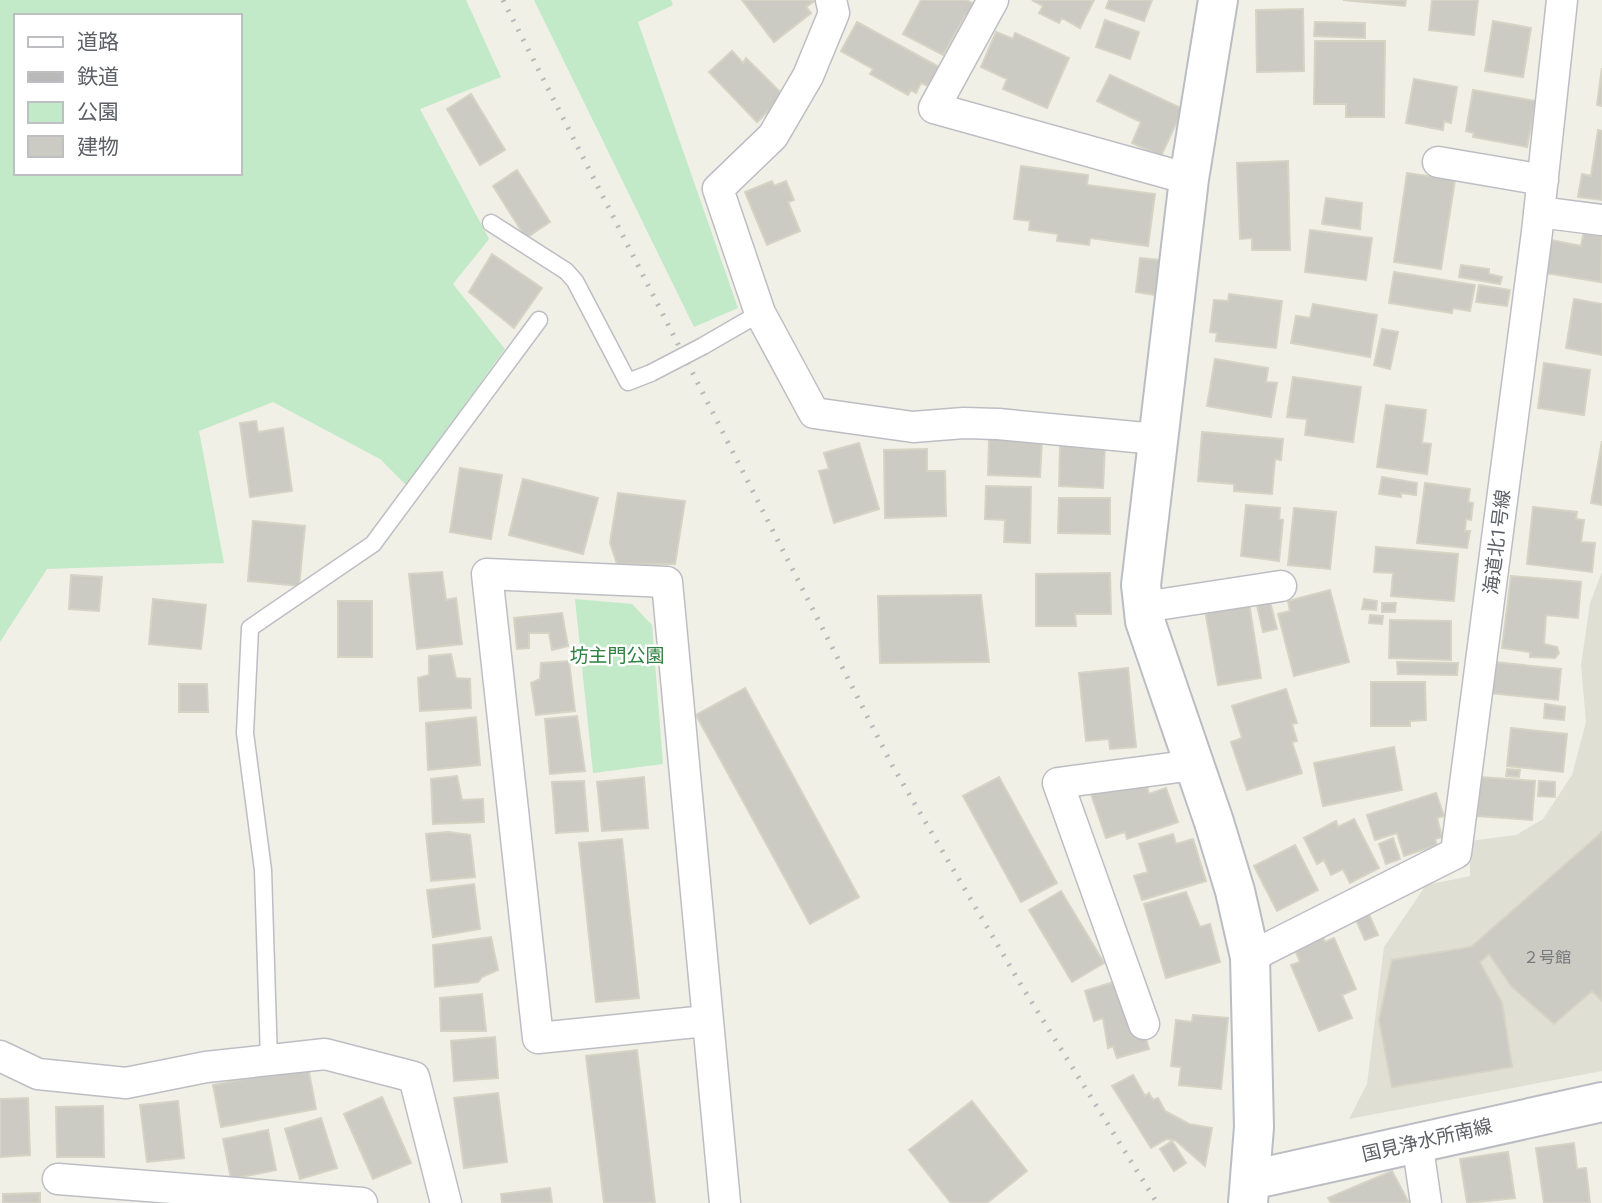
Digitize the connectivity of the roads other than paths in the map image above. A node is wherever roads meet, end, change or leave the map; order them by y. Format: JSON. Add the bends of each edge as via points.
{"nodes":[{"id":1,"x":831,"y":0,"type":"edge"},
{"id":2,"x":993,"y":0,"type":"edge"},
{"id":3,"x":1218,"y":0,"type":"edge"},
{"id":4,"x":1562,"y":0,"type":"edge"},
{"id":5,"x":1438,"y":163,"type":"dead end"},
{"id":6,"x":1189,"y":179,"type":"junction"},
{"id":7,"x":1542,"y":180,"type":"junction"},
{"id":8,"x":1539,"y":212,"type":"junction"},
{"id":9,"x":1602,"y":220,"type":"edge"},
{"id":10,"x":491,"y":223,"type":"dead end"},
{"id":11,"x":760,"y":313,"type":"junction"},
{"id":12,"x":539,"y":320,"type":"dead end"},
{"id":13,"x":1156,"y":439,"type":"junction"},
{"id":14,"x":1281,"y":586,"type":"dead end"},
{"id":15,"x":1144,"y":607,"type":"junction"},
{"id":16,"x":1194,"y":765,"type":"junction"},
{"id":17,"x":1250,"y":957,"type":"junction"},
{"id":18,"x":706,"y":1021,"type":"junction"},
{"id":19,"x":1143,"y":1024,"type":"dead end"},
{"id":20,"x":0,"y":1056,"type":"edge"},
{"id":21,"x":269,"y":1060,"type":"junction"},
{"id":22,"x":1602,"y":1102,"type":"edge"},
{"id":23,"x":1417,"y":1141,"type":"junction"},
{"id":24,"x":58,"y":1179,"type":"dead end"},
{"id":25,"x":1250,"y":1191,"type":"edge"},
{"id":26,"x":362,"y":1203,"type":"edge"},
{"id":27,"x":446,"y":1203,"type":"edge"},
{"id":28,"x":725,"y":1203,"type":"edge"},
{"id":29,"x":1426,"y":1203,"type":"edge"}],
"edges":[{"from":1,"to":11,"type":"street","via":[[834,13],[813,63],[773,136],[718,189]]},
{"from":2,"to":6,"type":"street","via":[[934,108]]},
{"from":3,"to":6,"type":"street"},
{"from":4,"to":7,"type":"street","name":"海道北1号線"},
{"from":5,"to":7,"type":"street"},
{"from":6,"to":13,"type":"street"},
{"from":7,"to":8,"type":"street","name":"海道北1号線"},
{"from":8,"to":9,"type":"street"},
{"from":8,"to":17,"type":"street","name":"海道北1号線","via":[[1456,853]]},
{"from":10,"to":11,"type":"lane","bridge":true,"via":[[575,281],[628,382]]},
{"from":11,"to":13,"type":"street","via":[[814,413],[913,427],[998,424]]},
{"from":12,"to":21,"type":"lane","via":[[373,544],[250,628],[244,733],[262,870]]},
{"from":13,"to":15,"type":"street","via":[[1141,585]]},
{"from":14,"to":15,"type":"street"},
{"from":15,"to":16,"type":"street"},
{"from":16,"to":17,"type":"street","via":[[1235,891]]},
{"from":16,"to":19,"type":"street","via":[[1058,783]]},
{"from":17,"to":25,"type":"street","via":[[1254,1127]]},
{"from":18,"to":18,"type":"street","via":[[667,582],[487,574],[538,1038]]},
{"from":18,"to":28,"type":"street"},
{"from":20,"to":21,"type":"street","via":[[38,1074],[126,1083]]},
{"from":21,"to":27,"type":"street","via":[[325,1054],[414,1077]]},
{"from":22,"to":23,"type":"street","name":"国見浄水所南線"},
{"from":23,"to":25,"type":"street","name":"国見浄水所南線"},
{"from":23,"to":29,"type":"street"},
{"from":24,"to":26,"type":"street"}]}
